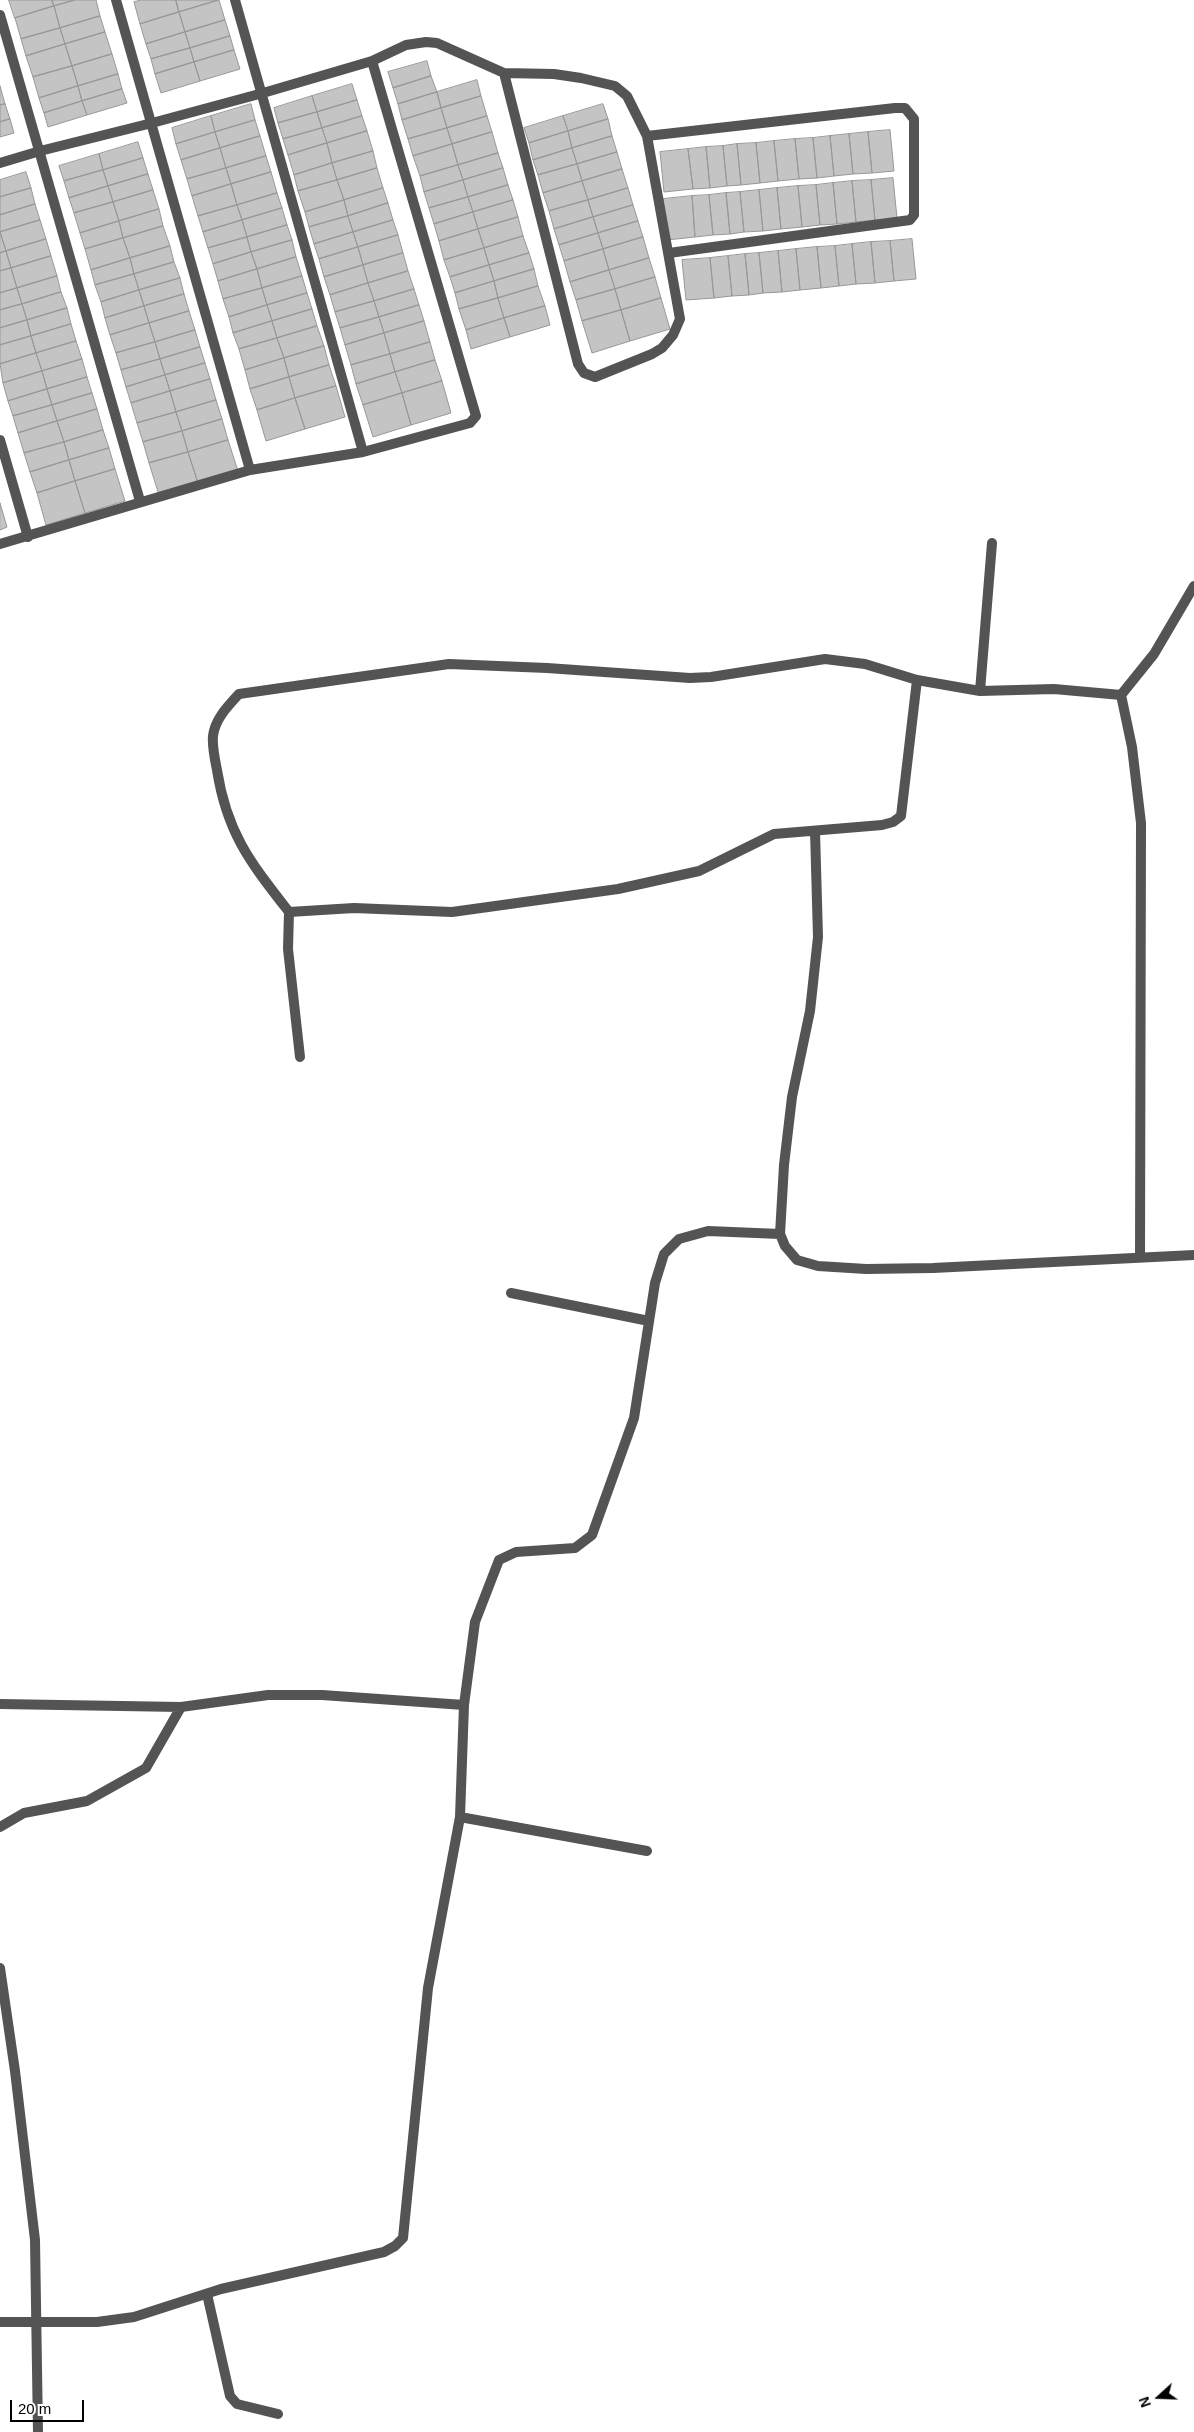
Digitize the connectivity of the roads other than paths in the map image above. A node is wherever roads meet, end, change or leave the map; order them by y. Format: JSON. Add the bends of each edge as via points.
{"nodes":[{"id":1,"x":116,"y":0,"type":"edge"},
{"id":2,"x":235,"y":0,"type":"edge"},
{"id":3,"x":0,"y":15,"type":"edge"},
{"id":4,"x":372,"y":61,"type":"junction"},
{"id":5,"x":504,"y":73,"type":"junction"},
{"id":6,"x":263,"y":93,"type":"junction"},
{"id":7,"x":152,"y":123,"type":"junction"},
{"id":8,"x":647,"y":136,"type":"junction"},
{"id":9,"x":40,"y":151,"type":"junction"},
{"id":10,"x":0,"y":163,"type":"edge"},
{"id":11,"x":669,"y":253,"type":"junction"},
{"id":12,"x":0,"y":440,"type":"edge"},
{"id":13,"x":364,"y":452,"type":"junction"},
{"id":14,"x":250,"y":470,"type":"junction"},
{"id":15,"x":140,"y":501,"type":"junction"},
{"id":16,"x":28,"y":537,"type":"junction"},
{"id":17,"x":992,"y":543,"type":"dead end"},
{"id":18,"x":0,"y":544,"type":"edge"},
{"id":19,"x":1194,"y":586,"type":"edge"},
{"id":20,"x":917,"y":680,"type":"junction"},
{"id":21,"x":980,"y":691,"type":"junction"},
{"id":22,"x":1121,"y":695,"type":"junction"},
{"id":23,"x":815,"y":831,"type":"junction"},
{"id":24,"x":289,"y":912,"type":"junction"},
{"id":25,"x":300,"y":1058,"type":"dead end"},
{"id":26,"x":780,"y":1234,"type":"junction"},
{"id":27,"x":1194,"y":1255,"type":"edge"},
{"id":28,"x":1140,"y":1257,"type":"junction"},
{"id":29,"x":511,"y":1293,"type":"dead end"},
{"id":30,"x":649,"y":1321,"type":"junction"},
{"id":31,"x":0,"y":1704,"type":"edge"},
{"id":32,"x":464,"y":1705,"type":"junction"},
{"id":33,"x":181,"y":1707,"type":"junction"},
{"id":34,"x":460,"y":1817,"type":"junction"},
{"id":35,"x":0,"y":1827,"type":"edge"},
{"id":36,"x":647,"y":1851,"type":"dead end"},
{"id":37,"x":0,"y":1968,"type":"edge"},
{"id":38,"x":208,"y":2294,"type":"junction"},
{"id":39,"x":36,"y":2321,"type":"junction"},
{"id":40,"x":0,"y":2322,"type":"edge"},
{"id":41,"x":278,"y":2414,"type":"dead end"},
{"id":42,"x":38,"y":2432,"type":"edge"}],
"edges":[{"from":1,"to":7,"type":"street"},
{"from":2,"to":6,"type":"street"},
{"from":3,"to":9,"type":"street"},
{"from":4,"to":5,"type":"street","via":[[406,45],[432,42]]},
{"from":4,"to":6,"type":"street"},
{"from":4,"to":13,"type":"street","via":[[476,416],[470,424]]},
{"from":5,"to":8,"type":"street","via":[[554,74],[616,86],[627,96]]},
{"from":5,"to":11,"type":"street","via":[[573,347],[584,373],[595,376],[652,354],[673,335],[680,319]]},
{"from":6,"to":7,"type":"street"},
{"from":6,"to":13,"type":"street"},
{"from":7,"to":9,"type":"street"},
{"from":7,"to":14,"type":"street"},
{"from":8,"to":11,"type":"street"},
{"from":8,"to":11,"type":"street","via":[[895,108],[905,108],[914,119],[914,215],[910,220]]},
{"from":9,"to":10,"type":"street"},
{"from":9,"to":15,"type":"street"},
{"from":12,"to":16,"type":"street"},
{"from":13,"to":14,"type":"street"},
{"from":14,"to":15,"type":"street"},
{"from":15,"to":16,"type":"street"},
{"from":16,"to":18,"type":"street"},
{"from":17,"to":21,"type":"street"},
{"from":19,"to":22,"type":"street","via":[[1154,654]]},
{"from":20,"to":21,"type":"street"},
{"from":20,"to":23,"type":"street","via":[[901,816],[882,825]]},
{"from":20,"to":24,"type":"street","via":[[865,664],[825,659],[690,678],[449,664],[239,694],[223,712],[213,735],[222,798],[246,856]]},
{"from":21,"to":22,"type":"street","via":[[1054,689]]},
{"from":22,"to":28,"type":"street","via":[[1132,747],[1140,824]]},
{"from":23,"to":24,"type":"street","via":[[774,834],[699,871],[618,889],[452,912],[354,908]]},
{"from":23,"to":26,"type":"street","via":[[818,937],[810,1011],[792,1096]]},
{"from":24,"to":25,"type":"street","via":[[288,949]]},
{"from":26,"to":28,"type":"street","via":[[797,1260],[818,1266],[933,1268]]},
{"from":26,"to":30,"type":"street","via":[[708,1231],[679,1239],[664,1254]]},
{"from":27,"to":28,"type":"street"},
{"from":29,"to":30,"type":"street"},
{"from":30,"to":32,"type":"street","via":[[634,1418],[592,1535],[574,1548],[516,1552],[499,1560],[475,1622]]},
{"from":31,"to":33,"type":"street"},
{"from":32,"to":33,"type":"street","via":[[322,1695],[268,1695]]},
{"from":32,"to":34,"type":"street"},
{"from":33,"to":35,"type":"street","via":[[146,1768],[88,1801],[24,1813]]},
{"from":34,"to":36,"type":"street"},
{"from":34,"to":38,"type":"street","via":[[428,1988],[403,2238],[384,2252]]},
{"from":37,"to":39,"type":"street","via":[[34,2240]]},
{"from":38,"to":39,"type":"street","via":[[134,2317],[97,2322]]},
{"from":38,"to":41,"type":"street","via":[[230,2396],[237,2404]]},
{"from":39,"to":40,"type":"street"},
{"from":39,"to":42,"type":"street"}]}
